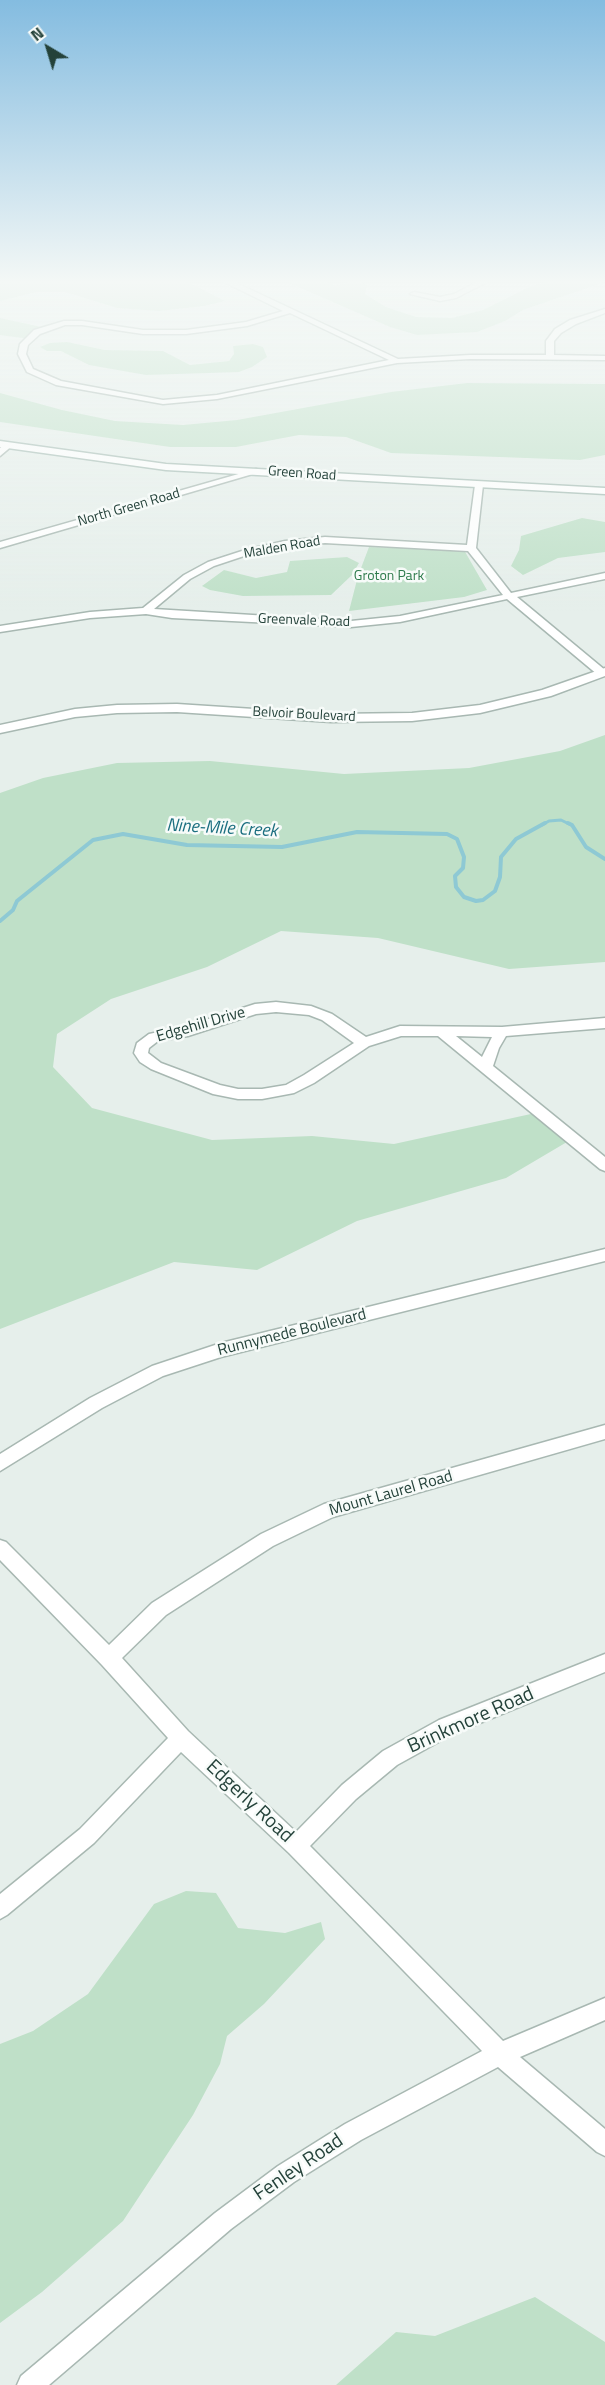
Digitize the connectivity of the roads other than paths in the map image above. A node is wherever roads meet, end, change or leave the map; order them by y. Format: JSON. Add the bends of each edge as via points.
{"nodes":[{"id":1,"x":94,"y":390,"type":"edge"},
{"id":2,"x":250,"y":390,"type":"edge"},
{"id":3,"x":3,"y":447,"type":"edge"},
{"id":4,"x":258,"y":471,"type":"junction"},
{"id":5,"x":479,"y":485,"type":"junction"},
{"id":6,"x":605,"y":491,"type":"edge"},
{"id":7,"x":0,"y":545,"type":"edge"},
{"id":8,"x":471,"y":548,"type":"junction"},
{"id":9,"x":605,"y":576,"type":"edge"},
{"id":10,"x":509,"y":596,"type":"junction"},
{"id":11,"x":146,"y":611,"type":"junction"},
{"id":12,"x":0,"y":629,"type":"edge"},
{"id":13,"x":603,"y":673,"type":"edge"},
{"id":14,"x":0,"y":729,"type":"edge"},
{"id":15,"x":605,"y":1023,"type":"edge"},
{"id":16,"x":442,"y":1032,"type":"junction"},
{"id":17,"x":502,"y":1032,"type":"junction"},
{"id":18,"x":364,"y":1043,"type":"junction"},
{"id":19,"x":486,"y":1067,"type":"junction"},
{"id":20,"x":605,"y":1165,"type":"edge"},
{"id":21,"x":605,"y":1255,"type":"edge"},
{"id":22,"x":605,"y":1432,"type":"edge"},
{"id":23,"x":0,"y":1463,"type":"edge"},
{"id":24,"x":0,"y":1548,"type":"edge"},
{"id":25,"x":109,"y":1658,"type":"junction"},
{"id":26,"x":605,"y":1663,"type":"edge"},
{"id":27,"x":181,"y":1738,"type":"junction"},
{"id":28,"x":296,"y":1846,"type":"junction"},
{"id":29,"x":0,"y":1908,"type":"edge"},
{"id":30,"x":605,"y":2008,"type":"edge"},
{"id":31,"x":500,"y":2054,"type":"junction"},
{"id":32,"x":605,"y":2144,"type":"edge"},
{"id":33,"x":30,"y":2385,"type":"edge"}],
"edges":[{"from":1,"to":2,"type":"street","via":[[163,402]]},
{"from":3,"to":4,"type":"main road","name":"Green Road","via":[[166,467]]},
{"from":4,"to":5,"type":"main road","name":"Green Road"},
{"from":4,"to":7,"type":"street","name":"North Green Road"},
{"from":5,"to":6,"type":"main road","name":"Green Road"},
{"from":5,"to":8,"type":"street"},
{"from":8,"to":10,"type":"street"},
{"from":8,"to":11,"type":"street","name":"Malden Road","via":[[325,540],[285,544],[211,564],[187,577]]},
{"from":9,"to":10,"type":"street","name":"Greenvale Road"},
{"from":10,"to":11,"type":"street","name":"Greenvale Road","via":[[399,619],[351,624]]},
{"from":10,"to":13,"type":"street"},
{"from":11,"to":12,"type":"street","name":"Greenvale Road"},
{"from":13,"to":14,"type":"main road","name":"Belvoir Boulevard","via":[[546,693],[480,709],[412,717],[331,718],[177,708],[117,709],[55,716]]},
{"from":15,"to":17,"type":"street","name":"Edgehill Drive"},
{"from":16,"to":17,"type":"street","name":"Edgehill Drive"},
{"from":16,"to":18,"type":"street","name":"Edgehill Drive","via":[[400,1031]]},
{"from":16,"to":19,"type":"street"},
{"from":17,"to":19,"type":"street"},
{"from":18,"to":18,"type":"street","name":"Edgehill Drive","via":[[327,1017],[276,1007],[255,1009],[188,1031],[154,1037],[142,1046],[141,1053],[156,1066],[218,1090],[262,1094],[289,1089]]},
{"from":19,"to":20,"type":"street"},
{"from":21,"to":23,"type":"street","name":"Runnymede Boulevard","via":[[221,1350],[168,1368],[96,1403]]},
{"from":22,"to":25,"type":"street","name":"Mount Laurel Road","via":[[330,1510],[267,1540],[159,1609]]},
{"from":24,"to":25,"type":"street","name":"Edgerly Road"},
{"from":25,"to":27,"type":"street","name":"Edgerly Road"},
{"from":26,"to":28,"type":"street","name":"Brinkmore Road","via":[[446,1727],[390,1758],[349,1792]]},
{"from":27,"to":28,"type":"street","name":"Edgerly Road"},
{"from":27,"to":29,"type":"street","via":[[87,1836]]},
{"from":28,"to":31,"type":"street","name":"Edgerly Road"},
{"from":30,"to":31,"type":"street","name":"Fenley Road"},
{"from":31,"to":32,"type":"street","name":"Edgerly Road"},
{"from":31,"to":33,"type":"street","name":"Fenley Road","via":[[353,2132],[286,2174],[223,2222]]}]}
